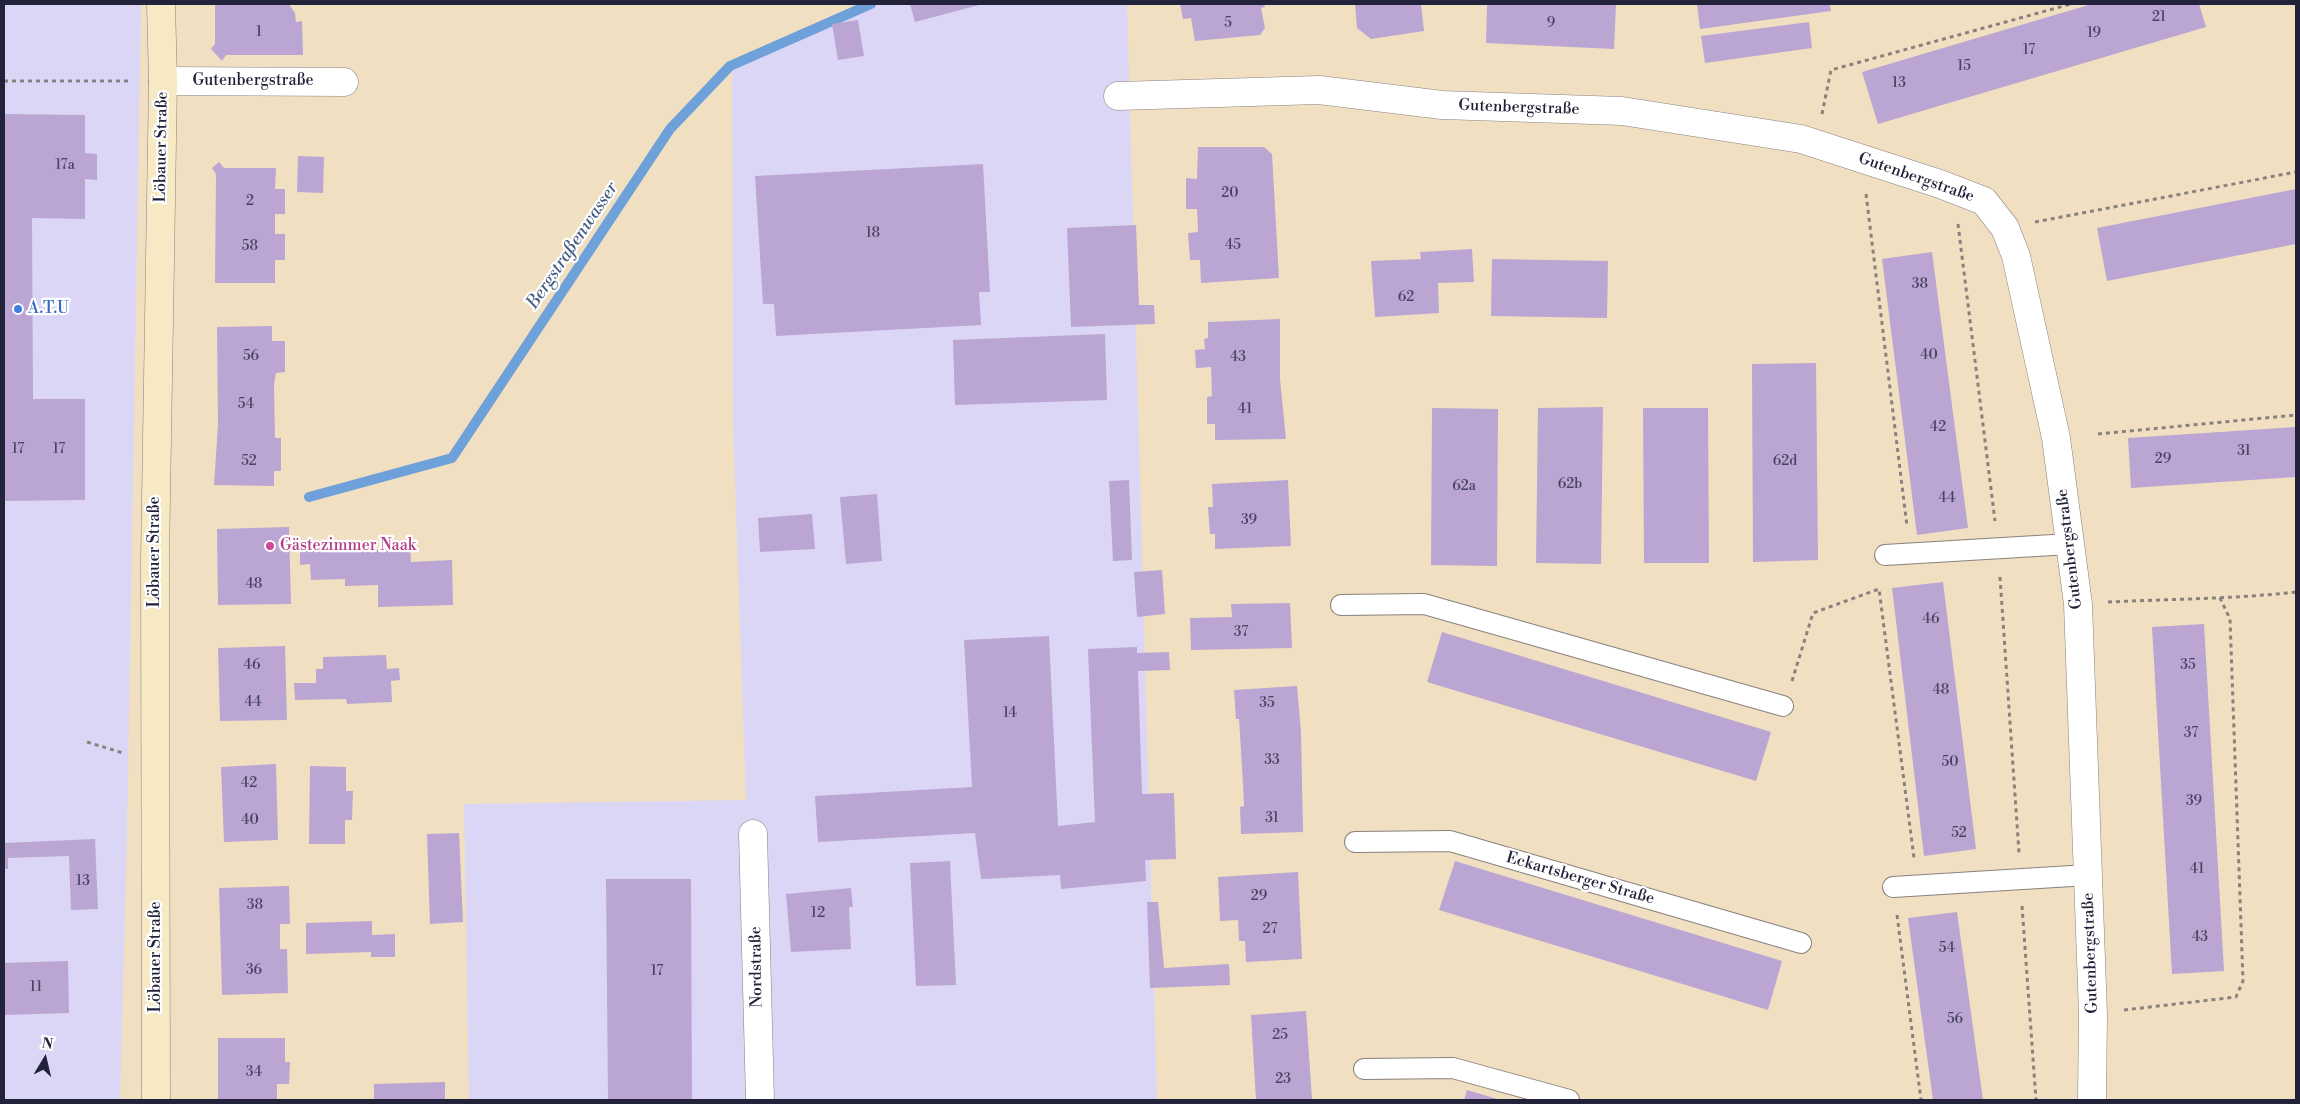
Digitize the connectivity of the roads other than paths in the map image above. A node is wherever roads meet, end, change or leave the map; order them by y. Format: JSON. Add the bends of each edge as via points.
{"nodes":[{"id":1,"x":161,"y":4,"type":"edge"},
{"id":2,"x":163,"y":81,"type":"junction"},
{"id":3,"x":344,"y":82,"type":"dead end"},
{"id":4,"x":1118,"y":96,"type":"dead end"},
{"id":5,"x":2070,"y":544,"type":"junction"},
{"id":6,"x":1885,"y":555,"type":"dead end"},
{"id":7,"x":1341,"y":604,"type":"dead end"},
{"id":8,"x":1783,"y":706,"type":"road end"},
{"id":9,"x":753,"y":834,"type":"dead end"},
{"id":10,"x":1355,"y":842,"type":"dead end"},
{"id":11,"x":2088,"y":875,"type":"junction"},
{"id":12,"x":1893,"y":887,"type":"road end"},
{"id":13,"x":1801,"y":943,"type":"dead end"},
{"id":14,"x":1364,"y":1068,"type":"dead end"},
{"id":15,"x":156,"y":1100,"type":"edge"},
{"id":16,"x":760,"y":1100,"type":"edge"},
{"id":17,"x":1569,"y":1100,"type":"edge"},
{"id":18,"x":2092,"y":1100,"type":"edge"}],
"edges":[{"from":1,"to":2,"type":"main road","name":"Löbauer Straße"},
{"from":2,"to":3,"type":"street","name":"Gutenbergstraße"},
{"from":2,"to":15,"type":"main road","name":"Löbauer Straße","via":[[155,558]]},
{"from":4,"to":5,"type":"street","name":"Gutenbergstraße","via":[[1319,90],[1442,105],[1622,111],[1801,139],[1984,201],[2005,228],[2016,256],[2056,438]]},
{"from":5,"to":6,"type":"lane"},
{"from":5,"to":11,"type":"street","name":"Gutenbergstraße","via":[[2078,604]]},
{"from":7,"to":8,"type":"lane","via":[[1424,604]]},
{"from":9,"to":16,"type":"street","name":"Nordstraße"},
{"from":10,"to":13,"type":"lane","name":"Eckartsberger Straße","via":[[1450,841]]},
{"from":11,"to":12,"type":"lane"},
{"from":11,"to":18,"type":"street","name":"Gutenbergstraße","via":[[2093,1014]]},
{"from":14,"to":17,"type":"lane","via":[[1453,1068]]}]}
